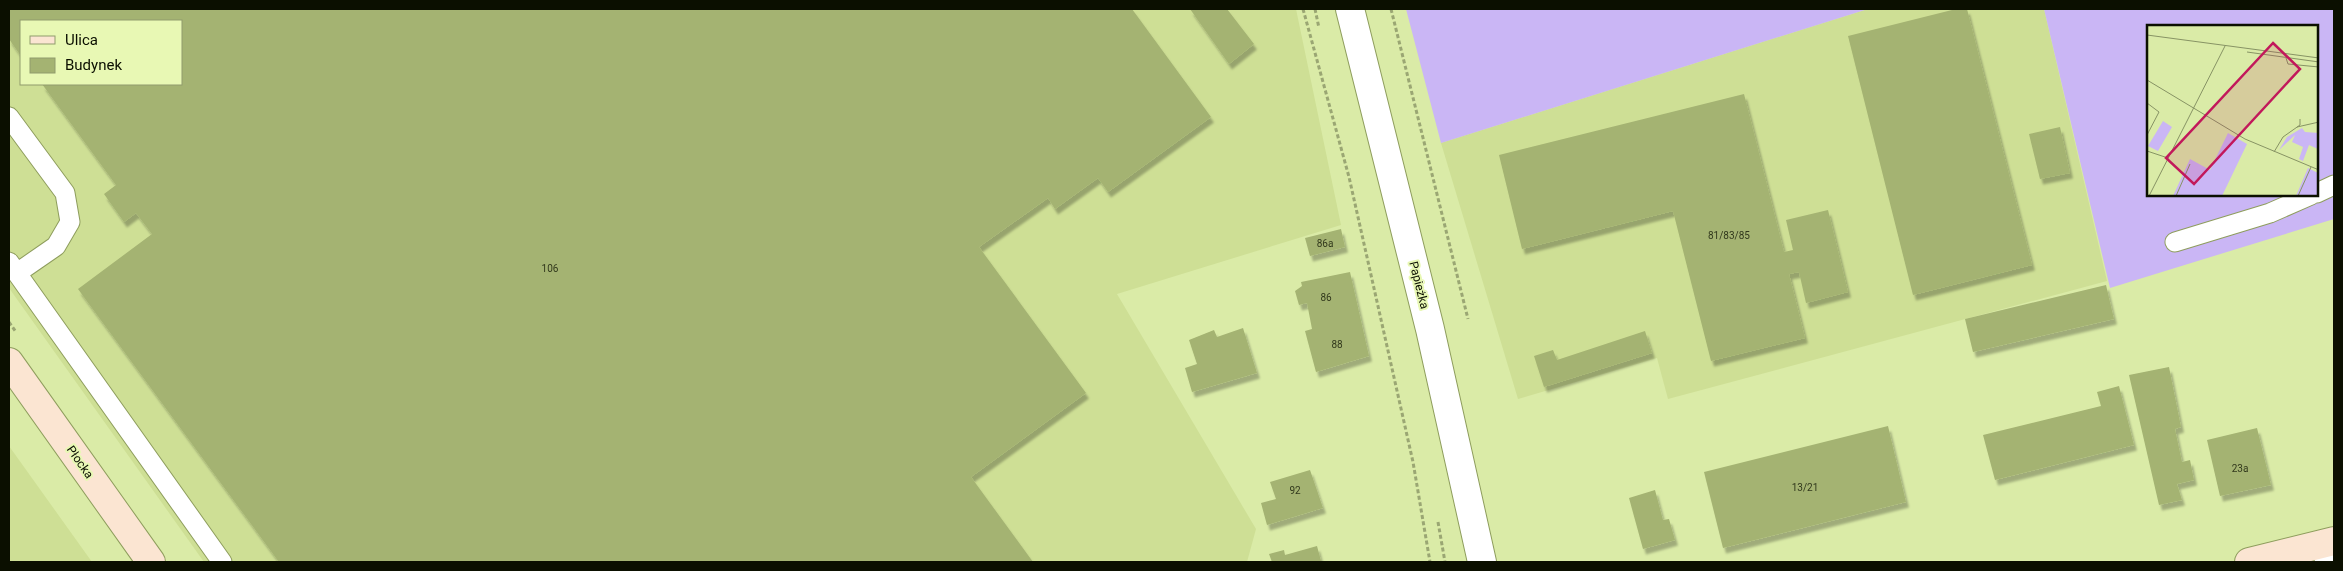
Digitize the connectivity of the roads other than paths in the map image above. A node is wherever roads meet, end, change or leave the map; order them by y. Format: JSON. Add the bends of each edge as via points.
{"nodes":[{"id":1,"x":1350,"y":9,"type":"edge"},
{"id":2,"x":9,"y":117,"type":"edge"},
{"id":3,"x":2334,"y":185,"type":"edge"},
{"id":4,"x":2318,"y":193,"type":"edge"},
{"id":5,"x":2310,"y":196,"type":"edge"},
{"id":6,"x":2175,"y":242,"type":"dead end"},
{"id":7,"x":13,"y":268,"type":"edge"},
{"id":8,"x":9,"y":362,"type":"edge"},
{"id":9,"x":2326,"y":550,"type":"edge"},
{"id":10,"x":151,"y":562,"type":"edge"},
{"id":11,"x":222,"y":562,"type":"edge"},
{"id":12,"x":1482,"y":562,"type":"edge"},
{"id":13,"x":2249,"y":562,"type":"edge"}],
"edges":[{"from":1,"to":12,"type":"street","name":"Papieżka","via":[[1430,329]]},
{"from":2,"to":7,"type":"lane","via":[[65,192],[70,222],[56,246]]},
{"from":3,"to":4,"type":"lane"},
{"from":5,"to":6,"type":"lane","via":[[2270,213]]},
{"from":7,"to":11,"type":"lane"},
{"from":8,"to":10,"type":"street","name":"Płocka"},
{"from":9,"to":13,"type":"street"}]}
